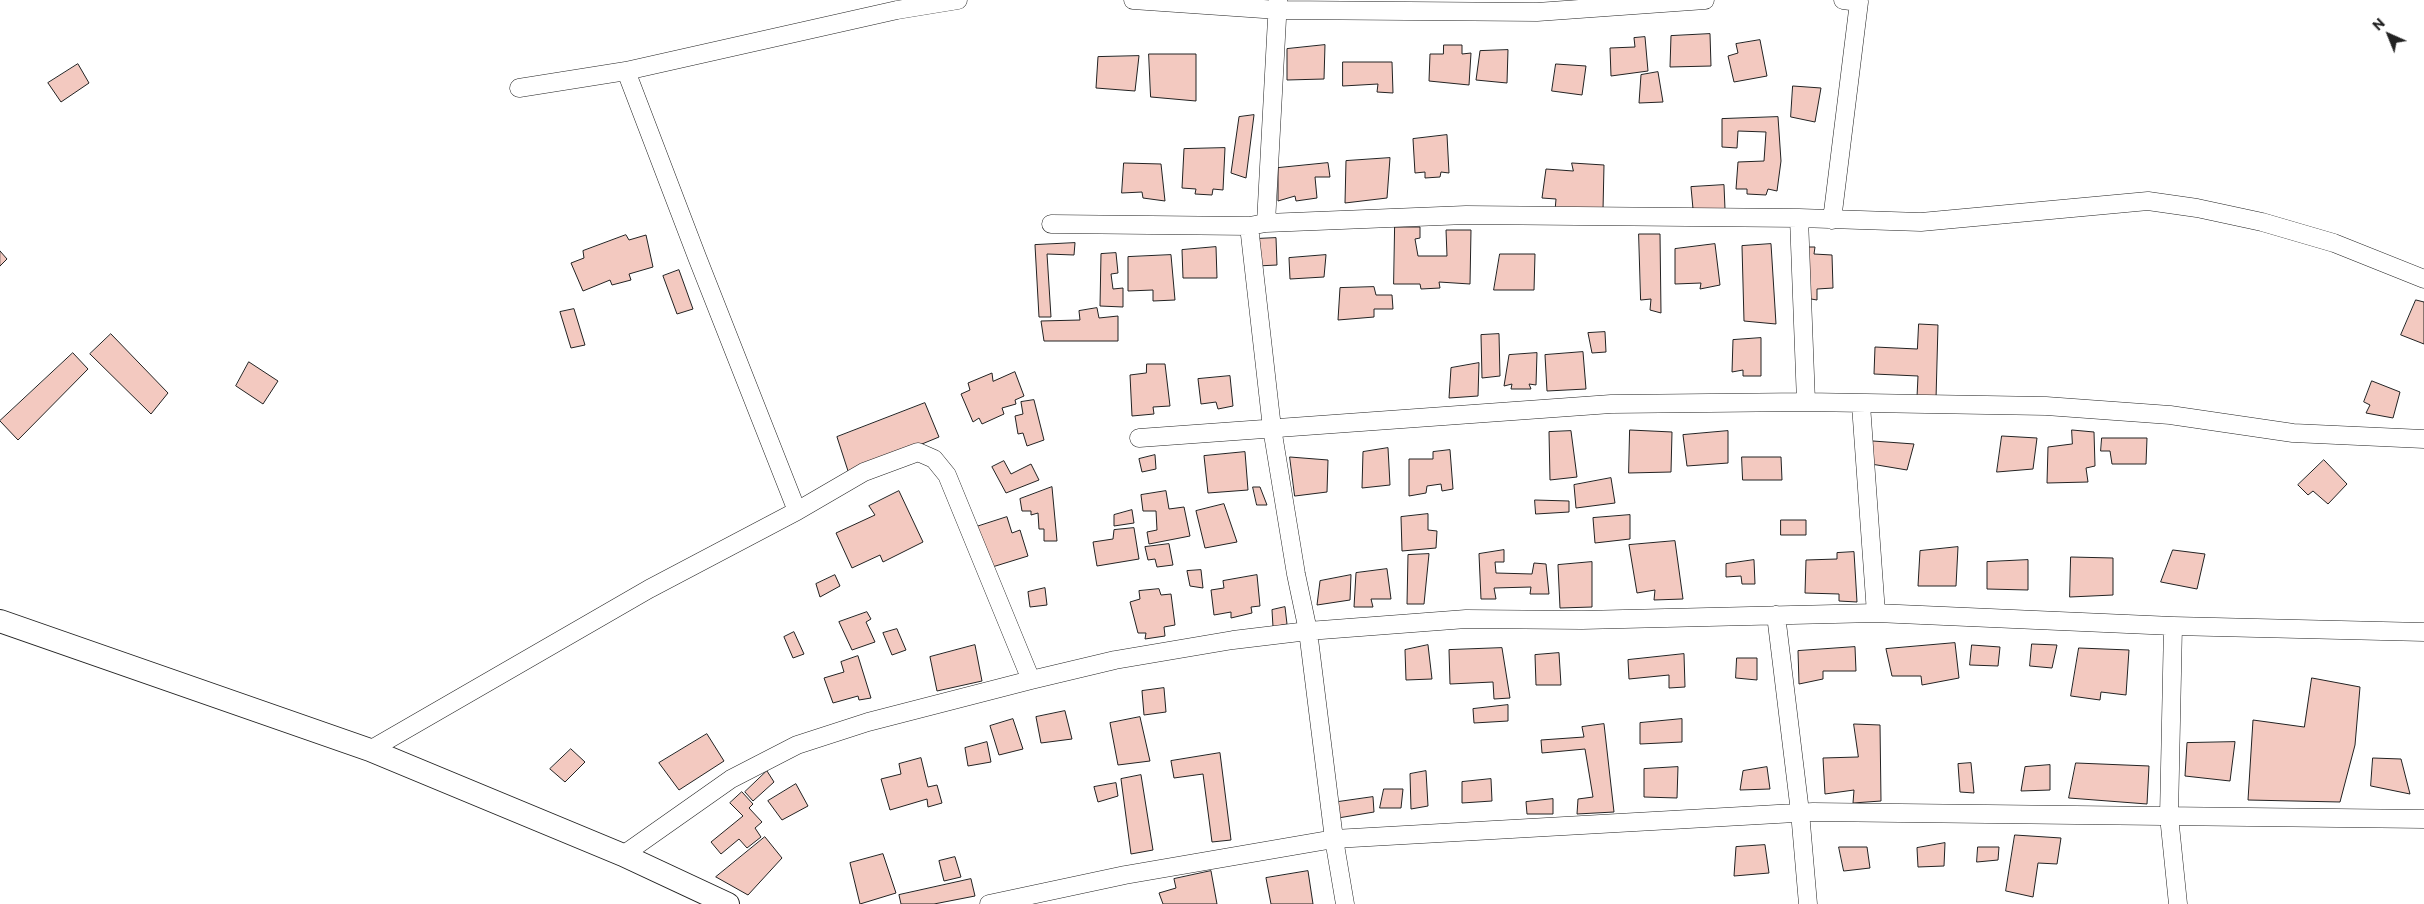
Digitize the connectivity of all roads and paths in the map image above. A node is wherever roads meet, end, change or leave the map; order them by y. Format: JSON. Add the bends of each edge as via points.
{"nodes":[{"id":1,"x":958,"y":0,"type":"edge"},
{"id":2,"x":1133,"y":0,"type":"edge"},
{"id":3,"x":1705,"y":0,"type":"edge"},
{"id":4,"x":1854,"y":1,"type":"edge"},
{"id":5,"x":1278,"y":5,"type":"edge"},
{"id":6,"x":626,"y":71,"type":"junction"},
{"id":7,"x":519,"y":88,"type":"dead end"},
{"id":8,"x":1798,"y":218,"type":"junction"},
{"id":9,"x":1832,"y":220,"type":"junction"},
{"id":10,"x":1051,"y":224,"type":"dead end"},
{"id":11,"x":1258,"y":224,"type":"junction"},
{"id":12,"x":2424,"y":279,"type":"edge"},
{"id":13,"x":1806,"y":402,"type":"junction"},
{"id":14,"x":1861,"y":405,"type":"junction"},
{"id":15,"x":1272,"y":428,"type":"junction"},
{"id":16,"x":1140,"y":438,"type":"dead end"},
{"id":17,"x":2424,"y":439,"type":"edge"},
{"id":18,"x":797,"y":511,"type":"junction"},
{"id":19,"x":1876,"y":613,"type":"junction"},
{"id":20,"x":1776,"y":615,"type":"junction"},
{"id":21,"x":0,"y":621,"type":"edge"},
{"id":22,"x":2173,"y":626,"type":"junction"},
{"id":23,"x":1308,"y":631,"type":"junction"},
{"id":24,"x":2424,"y":632,"type":"edge"},
{"id":25,"x":1030,"y":680,"type":"junction"},
{"id":26,"x":370,"y":750,"type":"junction"},
{"id":27,"x":1800,"y":812,"type":"junction"},
{"id":28,"x":2169,"y":816,"type":"junction"},
{"id":29,"x":2424,"y":819,"type":"edge"},
{"id":30,"x":1334,"y":839,"type":"junction"},
{"id":31,"x":624,"y":855,"type":"junction"},
{"id":32,"x":728,"y":904,"type":"edge"},
{"id":33,"x":990,"y":904,"type":"edge"},
{"id":34,"x":1345,"y":904,"type":"edge"},
{"id":35,"x":1808,"y":904,"type":"edge"},
{"id":36,"x":2178,"y":904,"type":"edge"}],
"edges":[{"from":1,"to":6,"type":"street","via":[[897,10]]},
{"from":2,"to":5,"type":"street"},
{"from":3,"to":5,"type":"street","via":[[1537,12]]},
{"from":4,"to":9,"type":"street"},
{"from":5,"to":11,"type":"street"},
{"from":6,"to":7,"type":"street"},
{"from":6,"to":18,"type":"street"},
{"from":8,"to":9,"type":"street"},
{"from":8,"to":11,"type":"street","via":[[1466,216]]},
{"from":8,"to":13,"type":"street"},
{"from":9,"to":12,"type":"street","via":[[1921,222],[2148,201],[2262,222],[2334,243]]},
{"from":10,"to":11,"type":"street"},
{"from":11,"to":15,"type":"street"},
{"from":13,"to":14,"type":"street"},
{"from":13,"to":15,"type":"street","via":[[1611,404]]},
{"from":14,"to":17,"type":"street","via":[[2046,406],[2170,416],[2293,433]]},
{"from":14,"to":19,"type":"street"},
{"from":15,"to":16,"type":"street"},
{"from":15,"to":23,"type":"street"},
{"from":18,"to":25,"type":"street","via":[[864,472],[918,452],[934,459],[955,492]]},
{"from":18,"to":26,"type":"street","via":[[649,590]]},
{"from":19,"to":20,"type":"street"},
{"from":19,"to":22,"type":"street"},
{"from":20,"to":23,"type":"street","via":[[1466,619]]},
{"from":20,"to":27,"type":"street"},
{"from":21,"to":26,"type":"street"},
{"from":22,"to":24,"type":"street"},
{"from":22,"to":28,"type":"street"},
{"from":23,"to":25,"type":"street","via":[[1125,658]]},
{"from":23,"to":30,"type":"street"},
{"from":25,"to":31,"type":"street","via":[[868,722],[797,745],[731,779]]},
{"from":26,"to":31,"type":"street"},
{"from":27,"to":28,"type":"street"},
{"from":27,"to":30,"type":"street"},
{"from":27,"to":35,"type":"street"},
{"from":28,"to":29,"type":"street"},
{"from":28,"to":36,"type":"street"},
{"from":30,"to":33,"type":"street","via":[[1124,875]]},
{"from":30,"to":34,"type":"street"},
{"from":31,"to":32,"type":"street"}]}
